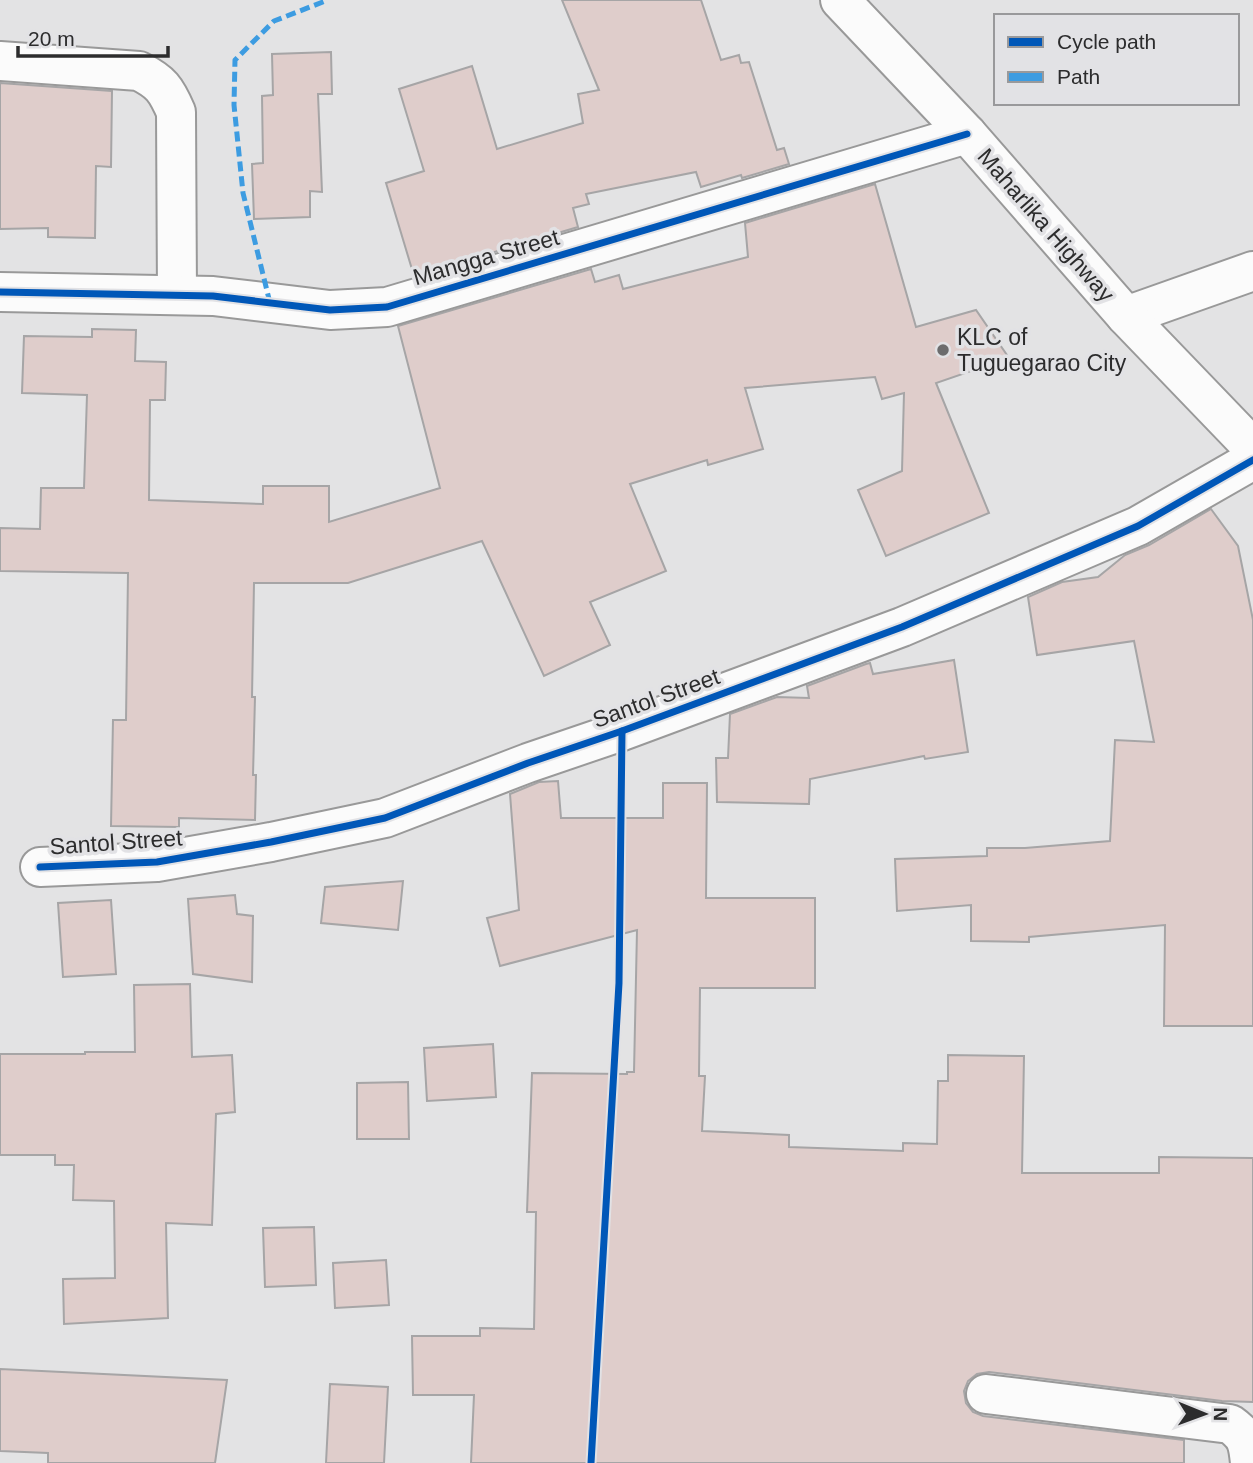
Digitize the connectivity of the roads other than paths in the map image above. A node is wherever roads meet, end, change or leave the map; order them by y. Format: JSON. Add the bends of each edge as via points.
{"nodes":[{"id":1,"x":840,"y":0,"type":"edge"},
{"id":2,"x":0,"y":61,"type":"edge"},
{"id":3,"x":967,"y":134,"type":"junction"},
{"id":4,"x":1253,"y":271,"type":"edge"},
{"id":5,"x":0,"y":292,"type":"edge"},
{"id":6,"x":177,"y":295,"type":"junction"},
{"id":7,"x":1126,"y":316,"type":"junction"},
{"id":8,"x":1253,"y":448,"type":"edge"},
{"id":9,"x":1253,"y":460,"type":"edge"},
{"id":10,"x":40,"y":867,"type":"dead end"},
{"id":11,"x":986,"y":1394,"type":"dead end"},
{"id":12,"x":1250,"y":1463,"type":"edge"}],
"edges":[{"from":1,"to":3,"type":"street","name":"Maharlika Highway"},
{"from":2,"to":6,"type":"street","via":[[139,71],[155,79],[168,94],[176,112]]},
{"from":3,"to":6,"type":"street","name":"Mangga Street","via":[[387,307],[330,310]]},
{"from":3,"to":7,"type":"street","name":"Maharlika Highway"},
{"from":4,"to":7,"type":"street"},
{"from":5,"to":6,"type":"street","name":"Mangga Street"},
{"from":7,"to":8,"type":"street","name":"Maharlika Highway"},
{"from":9,"to":10,"type":"street","name":"Santol Street","via":[[1138,526],[902,627],[385,818],[157,862]]},
{"from":11,"to":12,"type":"street","via":[[1230,1424],[1241,1432]]}]}
